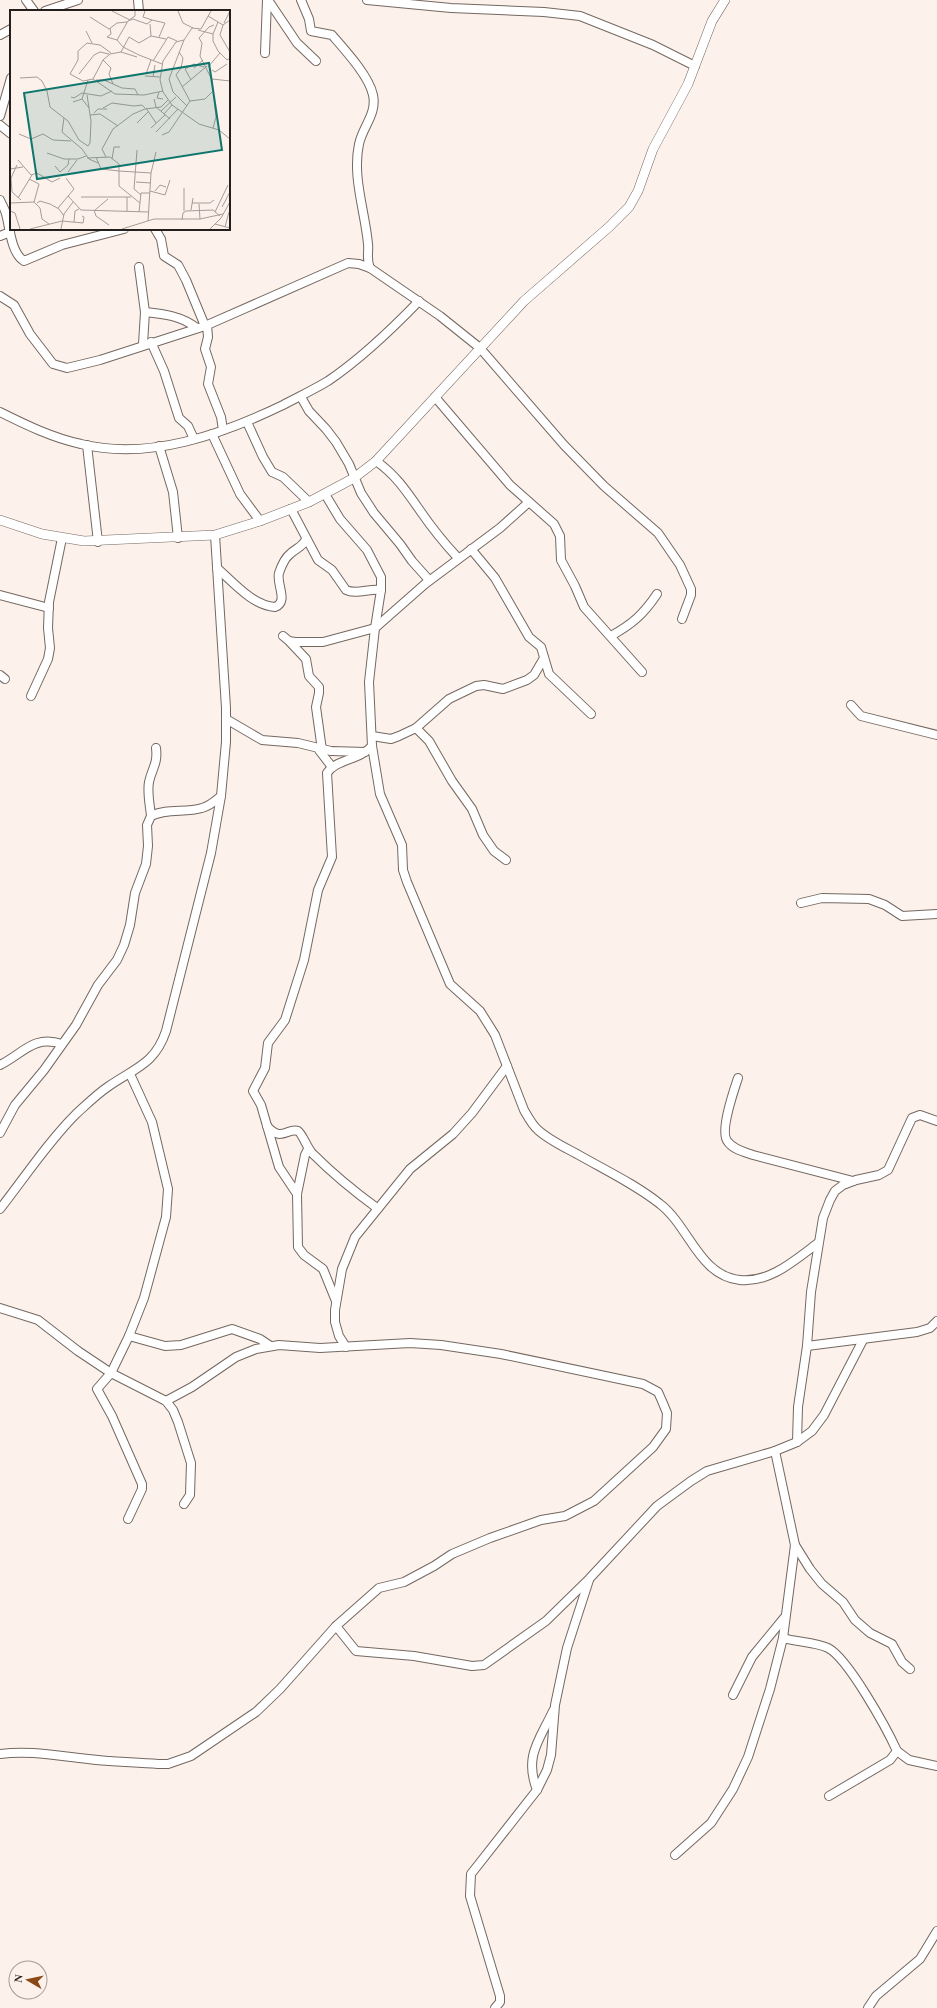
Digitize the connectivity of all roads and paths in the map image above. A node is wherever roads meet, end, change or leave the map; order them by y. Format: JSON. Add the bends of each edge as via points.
{"nodes":[{"id":1,"x":26,"y":0,"type":"edge"},
{"id":2,"x":78,"y":0,"type":"edge"},
{"id":3,"x":138,"y":0,"type":"edge"},
{"id":4,"x":268,"y":0,"type":"edge"},
{"id":5,"x":301,"y":0,"type":"edge"},
{"id":6,"x":366,"y":0,"type":"edge"},
{"id":7,"x":725,"y":0,"type":"edge"},
{"id":8,"x":33,"y":10,"type":"edge"},
{"id":9,"x":48,"y":10,"type":"edge"},
{"id":10,"x":139,"y":10,"type":"edge"},
{"id":11,"x":10,"y":30,"type":"edge"},
{"id":12,"x":0,"y":35,"type":"edge"},
{"id":13,"x":265,"y":53,"type":"dead end"},
{"id":14,"x":316,"y":61,"type":"dead end"},
{"id":15,"x":695,"y":66,"type":"junction"},
{"id":16,"x":10,"y":81,"type":"edge"},
{"id":17,"x":0,"y":116,"type":"edge"},
{"id":18,"x":0,"y":125,"type":"edge"},
{"id":19,"x":10,"y":133,"type":"edge"},
{"id":20,"x":0,"y":200,"type":"edge"},
{"id":21,"x":120,"y":230,"type":"edge"},
{"id":22,"x":156,"y":230,"type":"edge"},
{"id":23,"x":10,"y":232,"type":"junction"},
{"id":24,"x":0,"y":236,"type":"edge"},
{"id":25,"x":139,"y":267,"type":"dead end"},
{"id":26,"x":370,"y":268,"type":"junction"},
{"id":27,"x":0,"y":296,"type":"edge"},
{"id":28,"x":419,"y":301,"type":"junction"},
{"id":29,"x":145,"y":312,"type":"junction"},
{"id":30,"x":203,"y":326,"type":"junction"},
{"id":31,"x":147,"y":343,"type":"junction"},
{"id":32,"x":480,"y":348,"type":"junction"},
{"id":33,"x":301,"y":397,"type":"junction"},
{"id":34,"x":435,"y":397,"type":"junction"},
{"id":35,"x":0,"y":412,"type":"edge"},
{"id":36,"x":247,"y":422,"type":"junction"},
{"id":37,"x":223,"y":430,"type":"junction"},
{"id":38,"x":212,"y":434,"type":"junction"},
{"id":39,"x":194,"y":439,"type":"junction"},
{"id":40,"x":87,"y":445,"type":"junction"},
{"id":41,"x":160,"y":446,"type":"junction"},
{"id":42,"x":376,"y":461,"type":"junction"},
{"id":43,"x":354,"y":478,"type":"junction"},
{"id":44,"x":324,"y":494,"type":"junction"},
{"id":45,"x":309,"y":502,"type":"junction"},
{"id":46,"x":529,"y":502,"type":"junction"},
{"id":47,"x":291,"y":510,"type":"junction"},
{"id":48,"x":0,"y":520,"type":"edge"},
{"id":49,"x":260,"y":521,"type":"junction"},
{"id":50,"x":215,"y":535,"type":"junction"},
{"id":51,"x":62,"y":538,"type":"junction"},
{"id":52,"x":178,"y":538,"type":"junction"},
{"id":53,"x":306,"y":539,"type":"junction"},
{"id":54,"x":98,"y":542,"type":"junction"},
{"id":55,"x":471,"y":549,"type":"junction"},
{"id":56,"x":458,"y":558,"type":"junction"},
{"id":57,"x":218,"y":568,"type":"junction"},
{"id":58,"x":429,"y":580,"type":"junction"},
{"id":59,"x":382,"y":590,"type":"junction"},
{"id":60,"x":657,"y":594,"type":"dead end"},
{"id":61,"x":0,"y":595,"type":"edge"},
{"id":62,"x":49,"y":608,"type":"junction"},
{"id":63,"x":682,"y":619,"type":"dead end"},
{"id":64,"x":375,"y":628,"type":"junction"},
{"id":65,"x":610,"y":636,"type":"junction"},
{"id":66,"x":544,"y":658,"type":"junction"},
{"id":67,"x":642,"y":672,"type":"dead end"},
{"id":68,"x":31,"y":696,"type":"dead end"},
{"id":69,"x":851,"y":705,"type":"dead end"},
{"id":70,"x":591,"y":714,"type":"dead end"},
{"id":71,"x":226,"y":719,"type":"junction"},
{"id":72,"x":416,"y":728,"type":"junction"},
{"id":73,"x":937,"y":735,"type":"edge"},
{"id":74,"x":372,"y":736,"type":"junction"},
{"id":75,"x":156,"y":748,"type":"dead end"},
{"id":76,"x":369,"y":749,"type":"junction"},
{"id":77,"x":321,"y":750,"type":"junction"},
{"id":78,"x":332,"y":768,"type":"junction"},
{"id":79,"x":221,"y":796,"type":"junction"},
{"id":80,"x":151,"y":816,"type":"junction"},
{"id":81,"x":506,"y":860,"type":"dead end"},
{"id":82,"x":801,"y":903,"type":"dead end"},
{"id":83,"x":937,"y":914,"type":"edge"},
{"id":84,"x":62,"y":1044,"type":"junction"},
{"id":85,"x":0,"y":1065,"type":"edge"},
{"id":86,"x":508,"y":1066,"type":"junction"},
{"id":87,"x":130,"y":1074,"type":"junction"},
{"id":88,"x":738,"y":1078,"type":"dead end"},
{"id":89,"x":937,"y":1121,"type":"edge"},
{"id":90,"x":267,"y":1126,"type":"junction"},
{"id":91,"x":0,"y":1133,"type":"edge"},
{"id":92,"x":308,"y":1149,"type":"junction"},
{"id":93,"x":853,"y":1181,"type":"junction"},
{"id":94,"x":297,"y":1194,"type":"junction"},
{"id":95,"x":378,"y":1208,"type":"junction"},
{"id":96,"x":0,"y":1209,"type":"edge"},
{"id":97,"x":818,"y":1243,"type":"junction"},
{"id":98,"x":336,"y":1301,"type":"junction"},
{"id":99,"x":0,"y":1308,"type":"edge"},
{"id":100,"x":937,"y":1321,"type":"edge"},
{"id":101,"x":129,"y":1336,"type":"junction"},
{"id":102,"x":863,"y":1340,"type":"junction"},
{"id":103,"x":268,"y":1345,"type":"junction"},
{"id":104,"x":806,"y":1346,"type":"junction"},
{"id":105,"x":346,"y":1347,"type":"junction"},
{"id":106,"x":111,"y":1374,"type":"junction"},
{"id":107,"x":166,"y":1401,"type":"junction"},
{"id":108,"x":797,"y":1442,"type":"junction"},
{"id":109,"x":775,"y":1451,"type":"junction"},
{"id":110,"x":184,"y":1504,"type":"dead end"},
{"id":111,"x":128,"y":1519,"type":"dead end"},
{"id":112,"x":795,"y":1545,"type":"junction"},
{"id":113,"x":589,"y":1579,"type":"junction"},
{"id":114,"x":786,"y":1615,"type":"junction"},
{"id":115,"x":336,"y":1626,"type":"junction"},
{"id":116,"x":783,"y":1638,"type":"junction"},
{"id":117,"x":910,"y":1669,"type":"dead end"},
{"id":118,"x":732,"y":1695,"type":"dead end"},
{"id":119,"x":555,"y":1705,"type":"junction"},
{"id":120,"x":897,"y":1751,"type":"junction"},
{"id":121,"x":0,"y":1754,"type":"edge"},
{"id":122,"x":937,"y":1766,"type":"edge"},
{"id":123,"x":537,"y":1790,"type":"junction"},
{"id":124,"x":829,"y":1796,"type":"dead end"},
{"id":125,"x":675,"y":1855,"type":"dead end"},
{"id":126,"x":937,"y":1931,"type":"edge"},
{"id":127,"x":495,"y":2008,"type":"edge"},
{"id":128,"x":868,"y":2008,"type":"edge"}],
"edges":[{"from":1,"to":8,"type":"street"},
{"from":2,"to":9,"type":"street"},
{"from":3,"to":10,"type":"street"},
{"from":4,"to":13,"type":"street"},
{"from":4,"to":14,"type":"street","via":[[297,43]]},
{"from":5,"to":26,"type":"street","via":[[311,31],[332,35],[358,68],[373,94],[375,106],[361,137],[357,161],[368,245],[367,260]]},
{"from":6,"to":15,"type":"street","via":[[580,16],[653,45]]},
{"from":7,"to":15,"type":"street","via":[[712,20]]},
{"from":11,"to":12,"type":"street"},
{"from":15,"to":32,"type":"street","via":[[653,150],[638,191],[629,206],[609,227],[524,301]]},
{"from":16,"to":17,"type":"street"},
{"from":18,"to":19,"type":"street"},
{"from":20,"to":23,"type":"street"},
{"from":21,"to":23,"type":"street","via":[[62,245],[24,261],[18,255]]},
{"from":22,"to":30,"type":"street","via":[[161,239],[164,256],[177,263],[186,280]]},
{"from":23,"to":24,"type":"street"},
{"from":25,"to":29,"type":"street"},
{"from":26,"to":28,"type":"street"},
{"from":26,"to":30,"type":"street","via":[[348,263]]},
{"from":27,"to":31,"type":"street","via":[[14,305],[24,326],[53,364],[59,367],[74,366]]},
{"from":28,"to":32,"type":"street"},
{"from":28,"to":33,"type":"street","via":[[356,360]]},
{"from":29,"to":30,"type":"street","via":[[174,316]]},
{"from":29,"to":31,"type":"street"},
{"from":30,"to":31,"type":"street"},
{"from":30,"to":37,"type":"street","via":[[208,337],[205,349],[211,367],[208,384],[221,416]]},
{"from":31,"to":39,"type":"street","via":[[164,371],[179,418],[188,426]]},
{"from":32,"to":34,"type":"street"},
{"from":32,"to":63,"type":"street","via":[[564,445],[604,486],[658,533],[680,565],[691,589]]},
{"from":33,"to":36,"type":"street"},
{"from":33,"to":43,"type":"street","via":[[309,412],[336,442]]},
{"from":34,"to":42,"type":"street"},
{"from":34,"to":46,"type":"street","via":[[498,472]]},
{"from":35,"to":40,"type":"street","via":[[45,433]]},
{"from":36,"to":37,"type":"street"},
{"from":36,"to":45,"type":"street","via":[[272,472],[283,478]]},
{"from":37,"to":38,"type":"street"},
{"from":38,"to":39,"type":"street"},
{"from":38,"to":49,"type":"street","via":[[240,494]]},
{"from":39,"to":41,"type":"street"},
{"from":40,"to":41,"type":"street","via":[[126,448]]},
{"from":40,"to":54,"type":"street"},
{"from":41,"to":52,"type":"street","via":[[173,492]]},
{"from":42,"to":43,"type":"street"},
{"from":42,"to":56,"type":"street","via":[[401,483]]},
{"from":43,"to":44,"type":"street"},
{"from":43,"to":58,"type":"street","via":[[374,513]]},
{"from":44,"to":45,"type":"street"},
{"from":44,"to":59,"type":"street","via":[[340,519],[370,554],[381,577]]},
{"from":45,"to":47,"type":"street"},
{"from":46,"to":55,"type":"street","via":[[515,516]]},
{"from":46,"to":65,"type":"street","via":[[554,524],[560,536],[561,560],[579,598]]},
{"from":47,"to":49,"type":"street"},
{"from":47,"to":53,"type":"street"},
{"from":48,"to":51,"type":"street"},
{"from":49,"to":50,"type":"street"},
{"from":50,"to":52,"type":"street"},
{"from":50,"to":57,"type":"street"},
{"from":51,"to":54,"type":"street"},
{"from":51,"to":62,"type":"street"},
{"from":52,"to":54,"type":"street"},
{"from":53,"to":57,"type":"street","via":[[303,545],[289,554],[282,566],[278,580],[282,599],[275,607],[260,603],[246,594]]},
{"from":53,"to":59,"type":"street","via":[[318,560],[332,570],[346,590]]},
{"from":55,"to":56,"type":"street"},
{"from":55,"to":66,"type":"street","via":[[495,578],[529,637],[539,644]]},
{"from":56,"to":58,"type":"street"},
{"from":57,"to":71,"type":"street"},
{"from":58,"to":64,"type":"street"},
{"from":59,"to":64,"type":"street"},
{"from":60,"to":65,"type":"street","via":[[646,611],[635,621]]},
{"from":61,"to":62,"type":"street"},
{"from":62,"to":68,"type":"street","via":[[48,658]]},
{"from":64,"to":74,"type":"street","via":[[368,698]]},
{"from":64,"to":77,"type":"street","via":[[323,642],[286,638],[306,659],[309,676],[319,687],[316,707]]},
{"from":65,"to":67,"type":"street"},
{"from":66,"to":70,"type":"street","via":[[549,674]]},
{"from":66,"to":72,"type":"street","via":[[534,675],[527,680],[503,689],[476,686],[449,699]]},
{"from":69,"to":73,"type":"street","via":[[861,716]]},
{"from":71,"to":77,"type":"street","via":[[262,740],[298,743]]},
{"from":71,"to":79,"type":"street"},
{"from":72,"to":74,"type":"street","via":[[391,739]]},
{"from":72,"to":81,"type":"street","via":[[429,741],[472,809],[483,835],[494,850]]},
{"from":74,"to":76,"type":"street"},
{"from":75,"to":80,"type":"street","via":[[157,762],[151,775],[149,790]]},
{"from":76,"to":77,"type":"street"},
{"from":76,"to":78,"type":"street"},
{"from":76,"to":86,"type":"street","via":[[380,794],[402,844],[403,870],[434,948],[450,984],[485,1019]]},
{"from":77,"to":78,"type":"street"},
{"from":78,"to":90,"type":"street","via":[[327,773],[332,857],[318,890],[304,960],[285,1020],[268,1043],[266,1068],[253,1091],[261,1105]]},
{"from":79,"to":80,"type":"street","via":[[201,809]]},
{"from":79,"to":87,"type":"street","via":[[202,892],[162,1044],[156,1054]]},
{"from":80,"to":84,"type":"street","via":[[147,825],[148,855],[135,892],[124,945],[111,970],[98,985],[76,1025]]},
{"from":82,"to":83,"type":"street","via":[[822,898],[869,899],[902,916]]},
{"from":84,"to":85,"type":"street","via":[[45,1041],[34,1043]]},
{"from":84,"to":91,"type":"street","via":[[15,1105]]},
{"from":86,"to":95,"type":"street","via":[[453,1134],[410,1169]]},
{"from":86,"to":97,"type":"street","via":[[524,1110],[537,1130],[638,1188],[662,1205],[710,1267],[722,1274],[738,1280],[764,1277],[780,1270]]},
{"from":87,"to":96,"type":"street","via":[[96,1096],[76,1114]]},
{"from":87,"to":101,"type":"street","via":[[152,1122],[169,1199],[148,1285]]},
{"from":88,"to":93,"type":"street","via":[[728,1116],[725,1136],[727,1142],[739,1150]]},
{"from":89,"to":93,"type":"street","via":[[920,1114],[912,1118],[888,1170],[879,1175]]},
{"from":90,"to":92,"type":"street","via":[[278,1134],[298,1131]]},
{"from":90,"to":94,"type":"street","via":[[279,1167]]},
{"from":92,"to":94,"type":"street"},
{"from":92,"to":95,"type":"street","via":[[350,1188]]},
{"from":93,"to":97,"type":"street","via":[[839,1188],[830,1200]]},
{"from":94,"to":98,"type":"street","via":[[298,1247],[304,1255],[323,1269]]},
{"from":95,"to":98,"type":"street","via":[[349,1248]]},
{"from":97,"to":104,"type":"street","via":[[810,1292]]},
{"from":98,"to":105,"type":"street","via":[[335,1322],[338,1336]]},
{"from":99,"to":106,"type":"street","via":[[38,1320]]},
{"from":100,"to":102,"type":"street","via":[[930,1328],[917,1332]]},
{"from":101,"to":103,"type":"street","via":[[165,1346],[181,1345],[232,1329]]},
{"from":101,"to":106,"type":"street"},
{"from":102,"to":104,"type":"street"},
{"from":102,"to":108,"type":"street","via":[[818,1426]]},
{"from":103,"to":105,"type":"street"},
{"from":103,"to":107,"type":"street","via":[[236,1357]]},
{"from":104,"to":108,"type":"street","via":[[798,1407]]},
{"from":105,"to":115,"type":"street","via":[[410,1343],[501,1354],[643,1384],[658,1392],[667,1413],[666,1429],[653,1447],[594,1501],[565,1516],[541,1520],[490,1538],[452,1554],[404,1582],[379,1588]]},
{"from":106,"to":107,"type":"street"},
{"from":106,"to":111,"type":"street","via":[[97,1390],[112,1416],[142,1484]]},
{"from":107,"to":110,"type":"street","via":[[176,1416],[191,1463],[190,1495]]},
{"from":108,"to":109,"type":"street"},
{"from":109,"to":112,"type":"street"},
{"from":109,"to":113,"type":"street","via":[[706,1472],[691,1481],[657,1506]]},
{"from":112,"to":114,"type":"street"},
{"from":112,"to":117,"type":"street","via":[[822,1584],[843,1602],[855,1620],[892,1644],[902,1662]]},
{"from":113,"to":115,"type":"street","via":[[546,1621],[484,1665],[472,1666],[414,1656],[356,1651]]},
{"from":113,"to":119,"type":"street","via":[[571,1632]]},
{"from":114,"to":116,"type":"street"},
{"from":114,"to":118,"type":"street","via":[[752,1657]]},
{"from":115,"to":121,"type":"street","via":[[256,1712],[180,1761],[158,1764],[39,1752]]},
{"from":116,"to":120,"type":"street","via":[[823,1646],[835,1653],[875,1708]]},
{"from":116,"to":125,"type":"street","via":[[765,1708],[748,1757],[733,1789],[711,1823]]},
{"from":119,"to":123,"type":"street","via":[[551,1755]]},
{"from":119,"to":123,"type":"street","via":[[531,1762],[532,1778]]},
{"from":120,"to":122,"type":"street","via":[[909,1760]]},
{"from":120,"to":124,"type":"street","via":[[890,1760]]},
{"from":123,"to":127,"type":"street","via":[[475,1868],[470,1881],[470,1896],[500,1996],[500,2002]]},
{"from":126,"to":128,"type":"street","via":[[920,1959],[876,1996]]}]}
